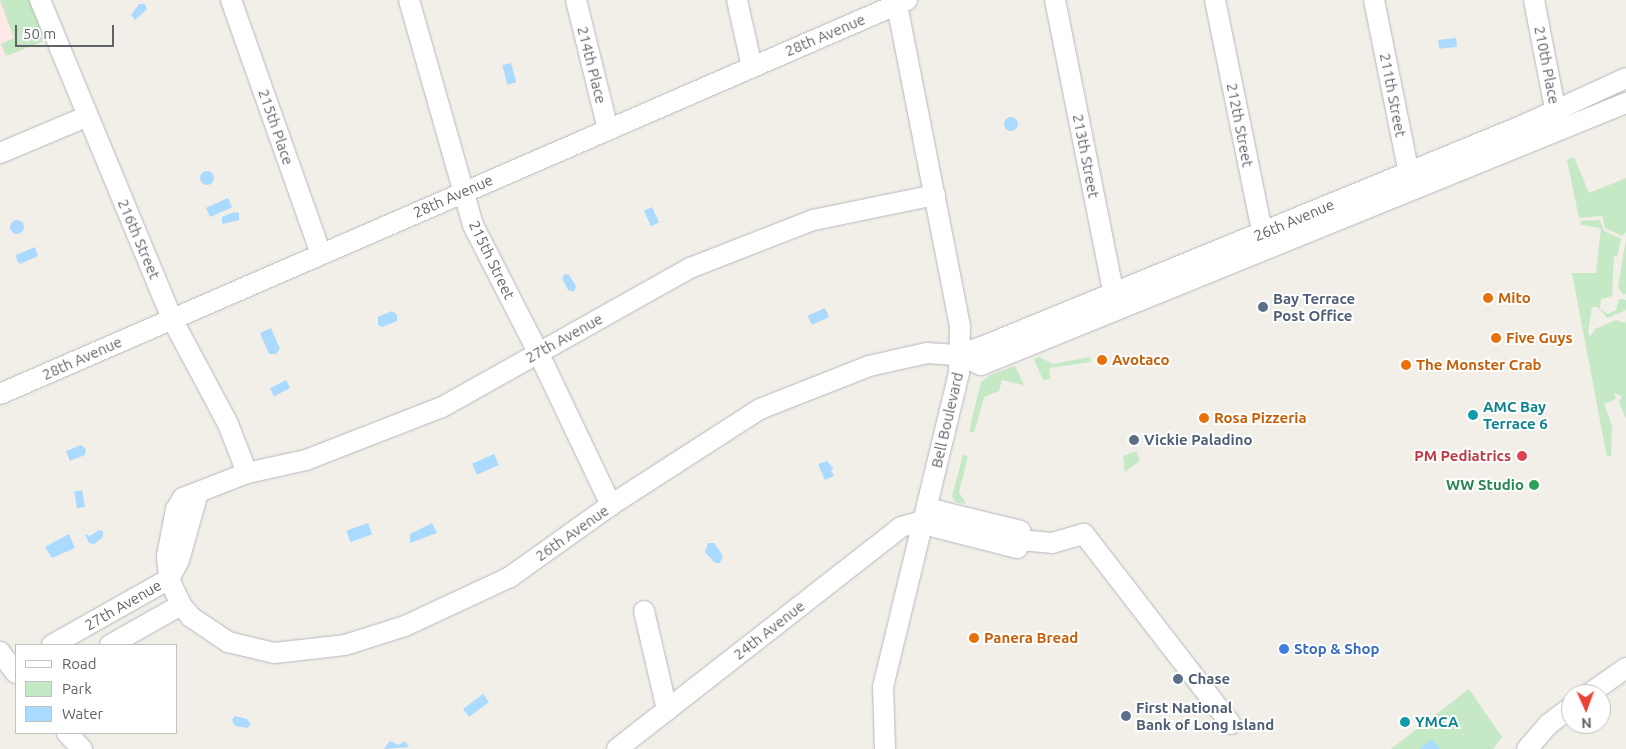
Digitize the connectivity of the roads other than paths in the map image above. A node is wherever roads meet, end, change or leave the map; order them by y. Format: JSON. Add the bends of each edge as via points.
{"nodes":[{"id":1,"x":40,"y":0,"type":"edge"},
{"id":2,"x":231,"y":0,"type":"edge"},
{"id":3,"x":408,"y":0,"type":"edge"},
{"id":4,"x":576,"y":0,"type":"edge"},
{"id":5,"x":737,"y":0,"type":"edge"},
{"id":6,"x":1055,"y":0,"type":"edge"},
{"id":7,"x":1215,"y":0,"type":"edge"},
{"id":8,"x":1374,"y":0,"type":"edge"},
{"id":9,"x":1534,"y":0,"type":"edge"},
{"id":10,"x":900,"y":2,"type":"edge"},
{"id":11,"x":752,"y":67,"type":"junction"},
{"id":12,"x":1626,"y":78,"type":"edge"},
{"id":13,"x":1626,"y":103,"type":"edge"},
{"id":14,"x":88,"y":116,"type":"junction"},
{"id":15,"x":1558,"y":121,"type":"junction"},
{"id":16,"x":608,"y":129,"type":"junction"},
{"id":17,"x":0,"y":153,"type":"edge"},
{"id":18,"x":1410,"y":181,"type":"junction"},
{"id":19,"x":463,"y":191,"type":"junction"},
{"id":20,"x":934,"y":195,"type":"junction"},
{"id":21,"x":1267,"y":241,"type":"junction"},
{"id":22,"x":321,"y":254,"type":"junction"},
{"id":23,"x":1120,"y":301,"type":"junction"},
{"id":24,"x":172,"y":319,"type":"junction"},
{"id":25,"x":538,"y":352,"type":"junction"},
{"id":26,"x":959,"y":355,"type":"junction"},
{"id":27,"x":0,"y":394,"type":"edge"},
{"id":28,"x":247,"y":473,"type":"junction"},
{"id":29,"x":611,"y":505,"type":"junction"},
{"id":30,"x":925,"y":520,"type":"junction"},
{"id":31,"x":169,"y":579,"type":"junction"},
{"id":32,"x":181,"y":605,"type":"junction"},
{"id":33,"x":644,"y":611,"type":"dead end"},
{"id":34,"x":54,"y":644,"type":"edge"},
{"id":35,"x":112,"y":644,"type":"edge"},
{"id":36,"x":1626,"y":668,"type":"edge"},
{"id":37,"x":1603,"y":684,"type":"edge"},
{"id":38,"x":667,"y":710,"type":"junction"},
{"id":39,"x":1561,"y":715,"type":"edge"},
{"id":40,"x":1232,"y":724,"type":"dead end"},
{"id":41,"x":68,"y":734,"type":"edge"},
{"id":42,"x":82,"y":749,"type":"edge"},
{"id":43,"x":617,"y":749,"type":"edge"},
{"id":44,"x":885,"y":749,"type":"edge"},
{"id":45,"x":1527,"y":749,"type":"edge"}],
"edges":[{"from":1,"to":14,"type":"street","name":"216th Street"},
{"from":2,"to":22,"type":"street","name":"215th Place"},
{"from":3,"to":19,"type":"street","name":"215th Street"},
{"from":4,"to":16,"type":"street","name":"214th Place"},
{"from":5,"to":11,"type":"street"},
{"from":6,"to":23,"type":"street","name":"213th Street","via":[[1111,281]]},
{"from":7,"to":21,"type":"street","name":"212th Street"},
{"from":8,"to":18,"type":"street","name":"211th Street"},
{"from":9,"to":15,"type":"street","name":"210th Place"},
{"from":10,"to":11,"type":"street","name":"28th Avenue"},
{"from":10,"to":20,"type":"street","name":"Bell Boulevard"},
{"from":11,"to":16,"type":"street","name":"28th Avenue"},
{"from":12,"to":15,"type":"street","name":"26th Avenue"},
{"from":13,"to":15,"type":"street","name":"26th Avenue"},
{"from":14,"to":17,"type":"street"},
{"from":14,"to":24,"type":"street","name":"216th Street"},
{"from":15,"to":18,"type":"street","name":"26th Avenue"},
{"from":16,"to":19,"type":"street","name":"28th Avenue"},
{"from":18,"to":21,"type":"street","name":"26th Avenue"},
{"from":19,"to":22,"type":"street","name":"28th Avenue"},
{"from":19,"to":25,"type":"street","name":"215th Street","via":[[473,225]]},
{"from":20,"to":25,"type":"street","name":"27th Avenue","via":[[813,220],[690,268]]},
{"from":20,"to":26,"type":"street","name":"Bell Boulevard","via":[[960,326]]},
{"from":21,"to":23,"type":"street","name":"26th Avenue"},
{"from":22,"to":24,"type":"street","name":"28th Avenue"},
{"from":23,"to":26,"type":"street","name":"26th Avenue"},
{"from":24,"to":27,"type":"street","name":"28th Avenue"},
{"from":24,"to":28,"type":"street","name":"216th Street","via":[[228,424]]},
{"from":25,"to":28,"type":"street","name":"27th Avenue","via":[[442,408],[306,460]]},
{"from":25,"to":29,"type":"street","name":"215th Street"},
{"from":26,"to":29,"type":"street","name":"26th Avenue","via":[[927,353],[869,366],[769,405]]},
{"from":26,"to":30,"type":"street","name":"Bell Boulevard","via":[[959,372]]},
{"from":28,"to":31,"type":"street","name":"27th Avenue","via":[[198,493],[179,560]]},
{"from":29,"to":32,"type":"street","name":"26th Avenue","via":[[510,577],[405,626],[345,645],[274,653],[228,642],[191,617]]},
{"from":30,"to":38,"type":"street","name":"24th Avenue","via":[[900,526]]},
{"from":30,"to":40,"type":"street","via":[[935,527],[1052,543],[1084,534]]},
{"from":30,"to":44,"type":"street","name":"Bell Boulevard","via":[[883,687]]},
{"from":31,"to":32,"type":"street","name":"27th Avenue"},
{"from":31,"to":34,"type":"street","name":"27th Avenue"},
{"from":32,"to":35,"type":"street","name":"27th Avenue"},
{"from":33,"to":38,"type":"street"},
{"from":36,"to":37,"type":"street"},
{"from":38,"to":43,"type":"street","name":"24th Avenue"},
{"from":39,"to":45,"type":"street"},
{"from":41,"to":42,"type":"street"}]}
